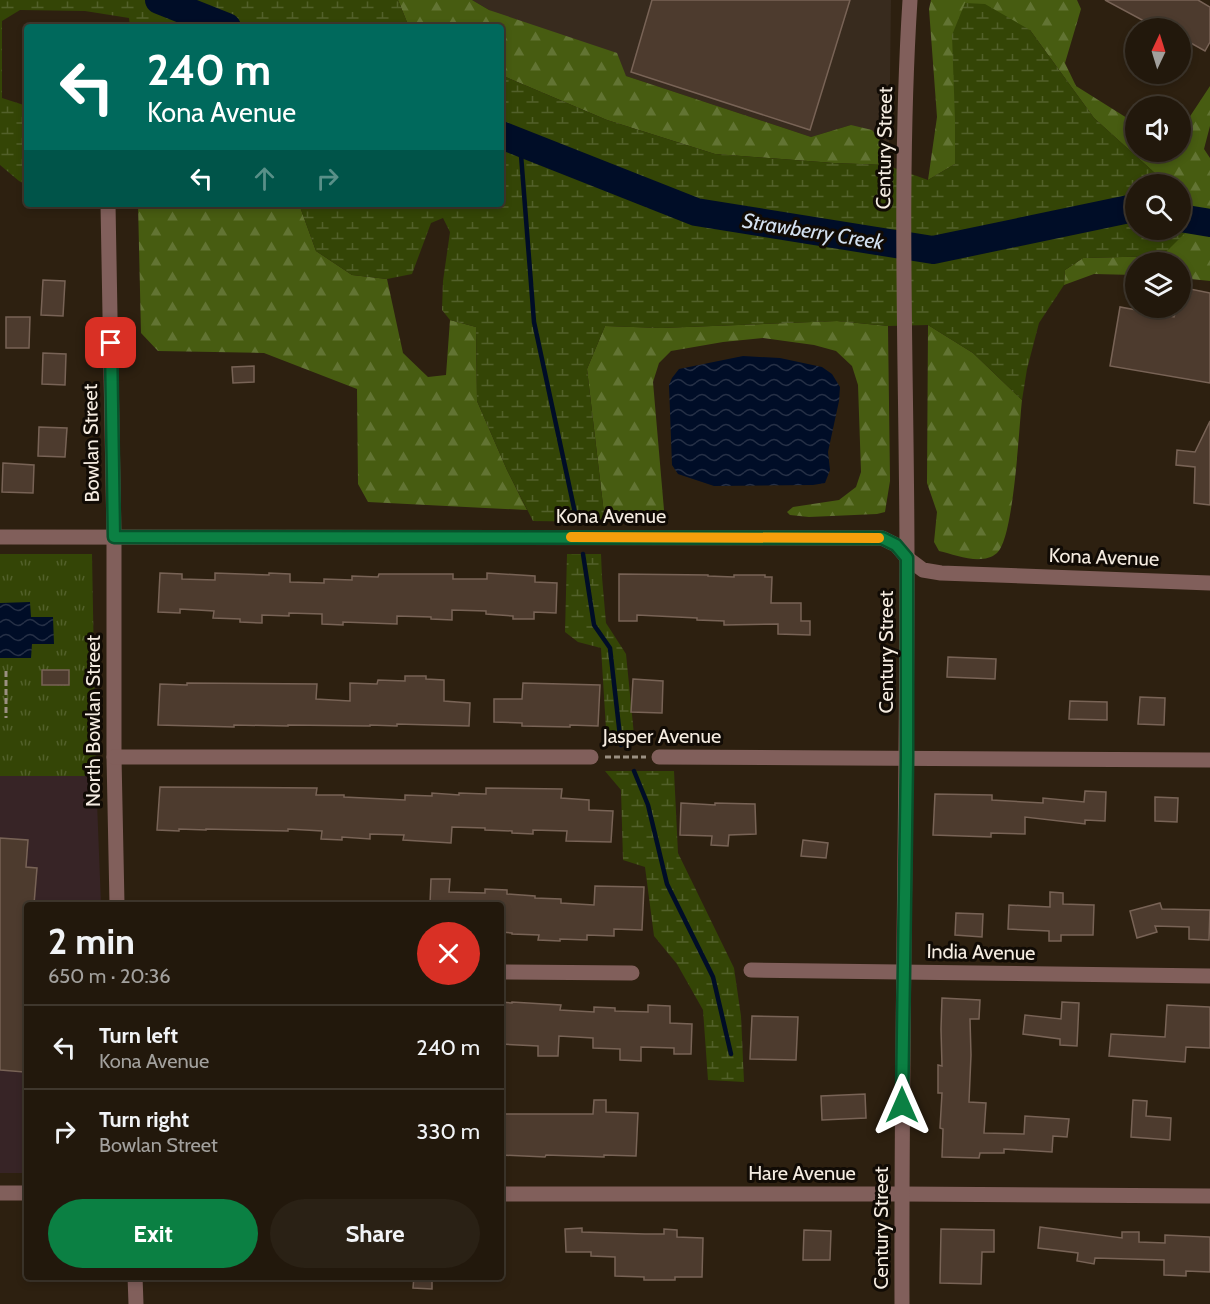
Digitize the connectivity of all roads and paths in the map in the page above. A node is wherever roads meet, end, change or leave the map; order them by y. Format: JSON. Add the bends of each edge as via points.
{"nodes":[{"id":1,"x":910,"y":0,"type":"edge"},
{"id":2,"x":108,"y":207,"type":"edge"},
{"id":3,"x":0,"y":537,"type":"edge"},
{"id":4,"x":114,"y":537,"type":"junction"},
{"id":5,"x":907,"y":558,"type":"junction"},
{"id":6,"x":1210,"y":583,"type":"edge"},
{"id":7,"x":6,"y":671,"type":"dead end"},
{"id":8,"x":6,"y":718,"type":"dead end"},
{"id":9,"x":114,"y":757,"type":"junction"},
{"id":10,"x":591,"y":757,"type":"joint"},
{"id":11,"x":659,"y":757,"type":"joint"},
{"id":12,"x":907,"y":758,"type":"junction"},
{"id":13,"x":1210,"y":760,"type":"edge"},
{"id":14,"x":117,"y":902,"type":"edge"},
{"id":15,"x":751,"y":970,"type":"dead end"},
{"id":16,"x":504,"y":972,"type":"edge"},
{"id":17,"x":903,"y":972,"type":"junction"},
{"id":18,"x":632,"y":973,"type":"dead end"},
{"id":19,"x":1210,"y":976,"type":"edge"},
{"id":20,"x":0,"y":1193,"type":"edge"},
{"id":21,"x":24,"y":1193,"type":"edge"},
{"id":22,"x":504,"y":1194,"type":"edge"},
{"id":23,"x":902,"y":1194,"type":"junction"},
{"id":24,"x":1210,"y":1196,"type":"edge"},
{"id":25,"x":135,"y":1280,"type":"edge"},
{"id":26,"x":136,"y":1304,"type":"edge"},
{"id":27,"x":902,"y":1304,"type":"edge"}],
"edges":[{"from":1,"to":5,"type":"street","name":"Century Street","via":[[904,167]]},
{"from":2,"to":4,"type":"street","name":"Bowlan Street"},
{"from":3,"to":4,"type":"street","name":"Kona Avenue"},
{"from":4,"to":5,"type":"street","name":"Kona Avenue","via":[[882,538],[896,545]]},
{"from":4,"to":9,"type":"street","name":"North Bowlan Street"},
{"from":5,"to":6,"type":"street","name":"Kona Avenue","via":[[923,570],[941,573]]},
{"from":5,"to":12,"type":"street","name":"Century Street"},
{"from":7,"to":8,"type":"path"},
{"from":9,"to":10,"type":"street","name":"Jasper Avenue"},
{"from":9,"to":14,"type":"street","name":"North Bowlan Street"},
{"from":10,"to":11,"type":"path","name":"Jasper Avenue"},
{"from":11,"to":12,"type":"street","name":"Jasper Avenue"},
{"from":12,"to":13,"type":"street","name":"Jasper Avenue"},
{"from":12,"to":17,"type":"street","name":"Century Street"},
{"from":15,"to":17,"type":"street","name":"India Avenue"},
{"from":16,"to":18,"type":"street"},
{"from":17,"to":19,"type":"street","name":"India Avenue"},
{"from":17,"to":23,"type":"street","name":"Century Street"},
{"from":20,"to":21,"type":"street"},
{"from":22,"to":23,"type":"street","name":"Hare Avenue"},
{"from":23,"to":24,"type":"street","name":"Hare Avenue"},
{"from":23,"to":27,"type":"street","name":"Century Street"},
{"from":25,"to":26,"type":"street"}]}
